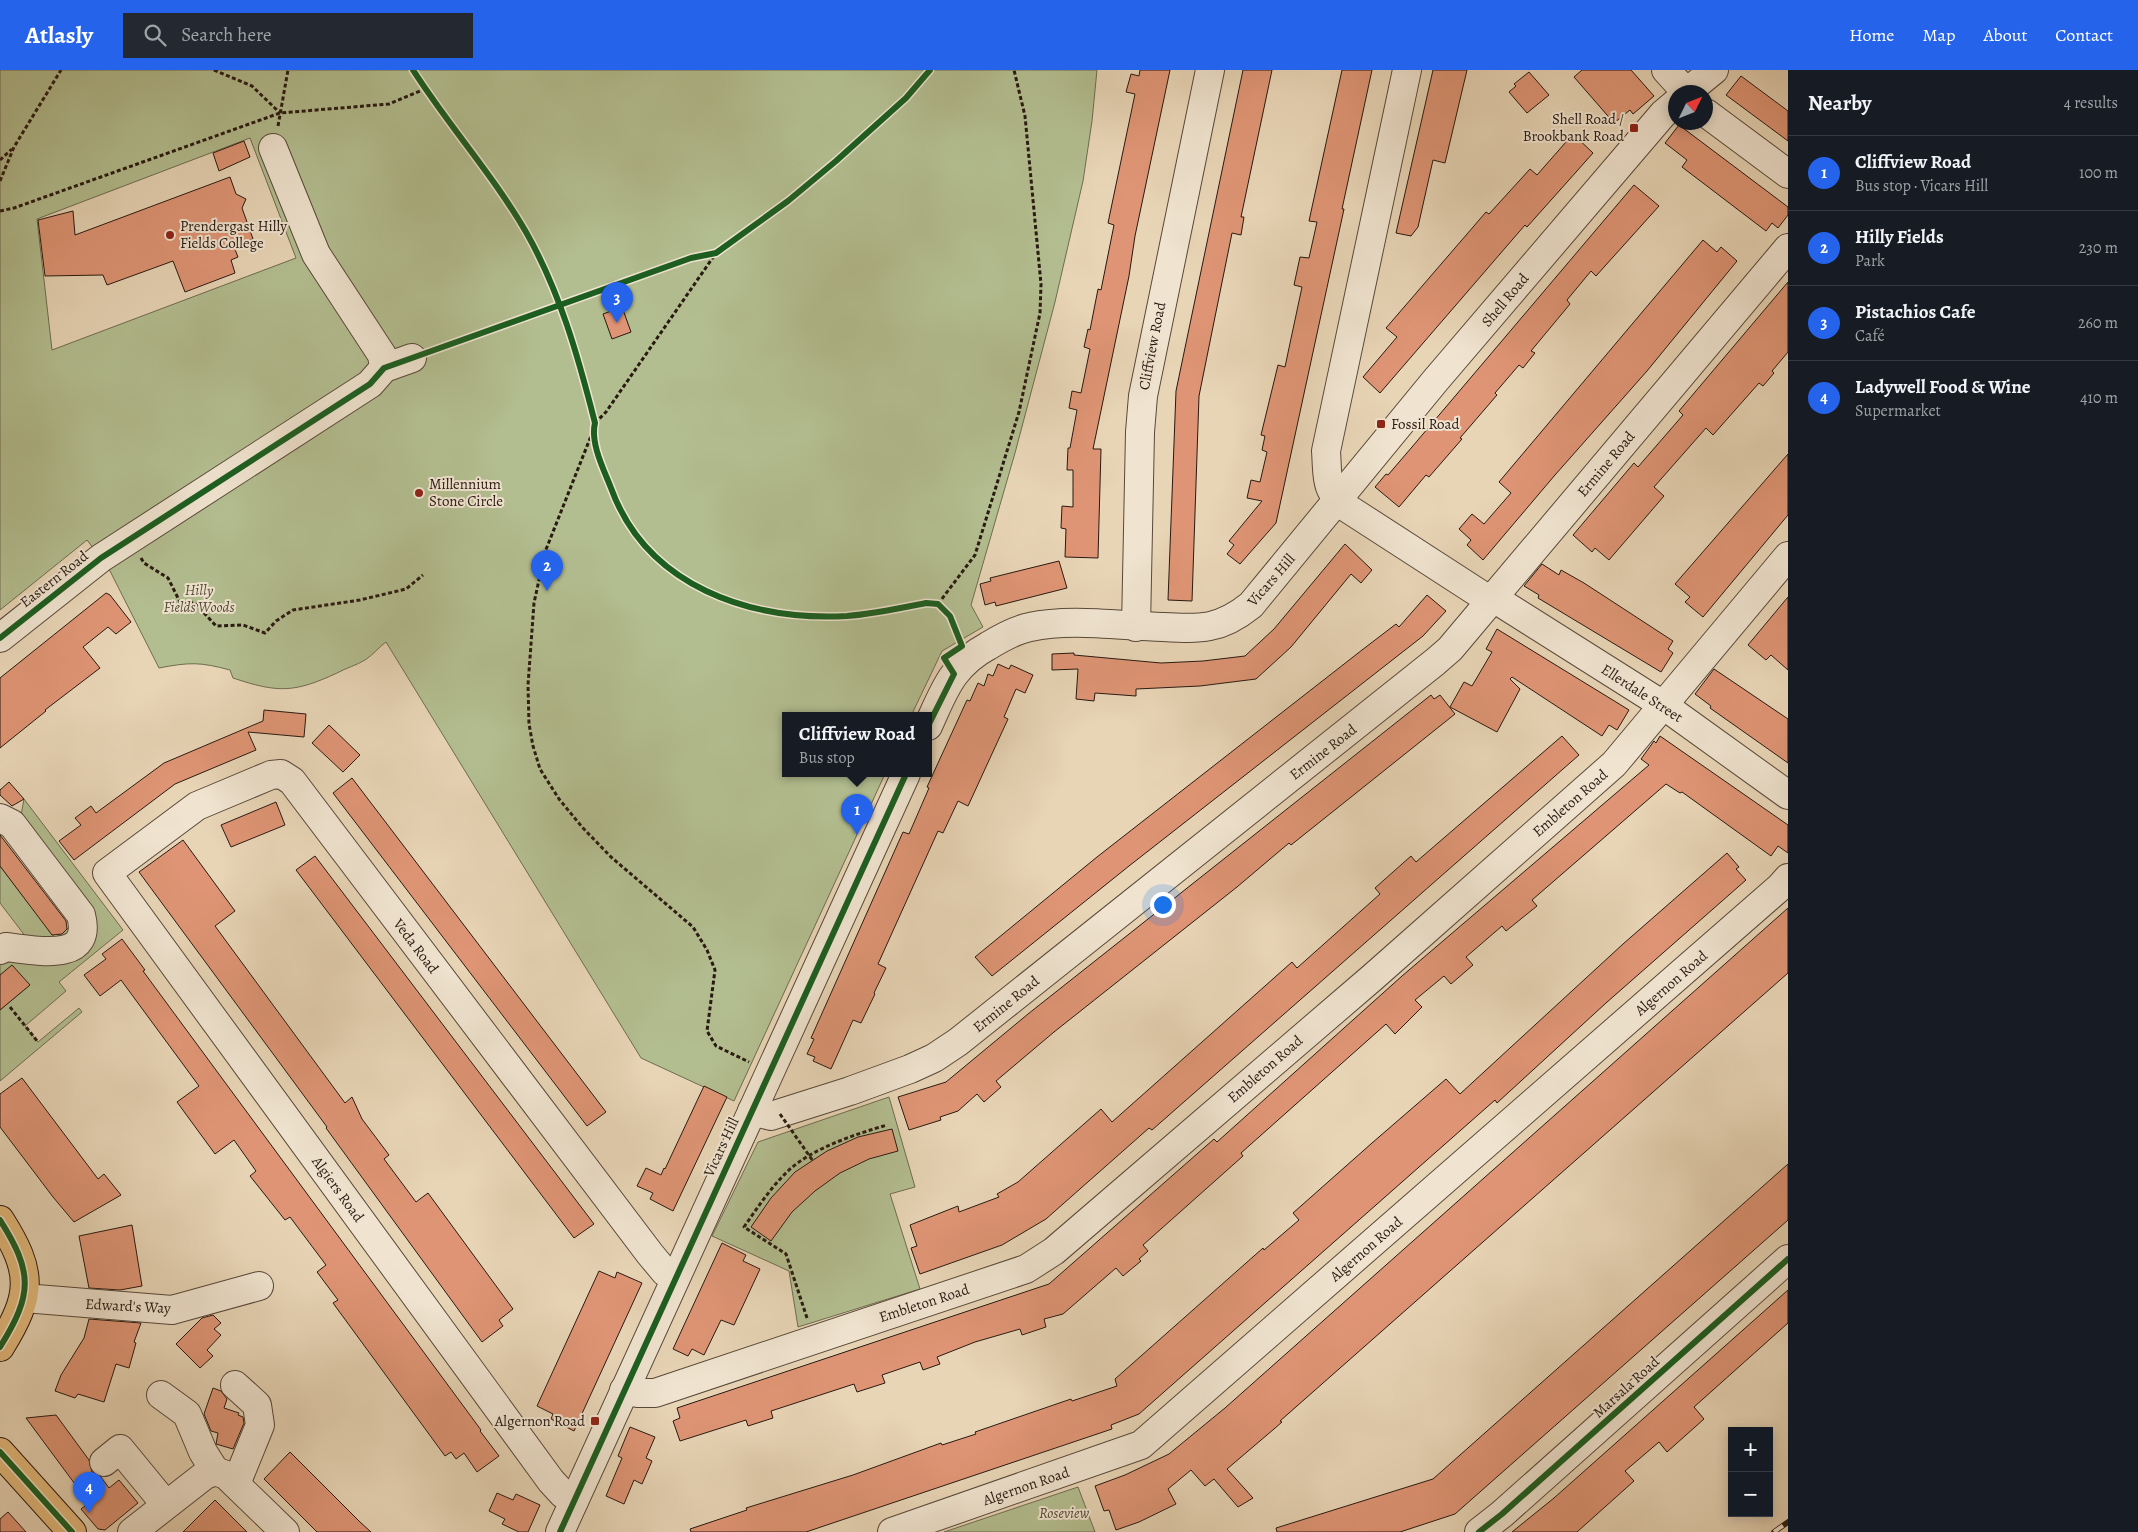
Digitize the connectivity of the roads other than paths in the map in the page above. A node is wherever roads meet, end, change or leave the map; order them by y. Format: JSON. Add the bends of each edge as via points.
{"nodes":[{"id":1,"x":1210,"y":70,"type":"edge"},
{"id":2,"x":1407,"y":70,"type":"edge"},
{"id":3,"x":1666,"y":70,"type":"edge"},
{"id":4,"x":1714,"y":70,"type":"edge"},
{"id":5,"x":1680,"y":85,"type":"edge"},
{"id":6,"x":1696,"y":85,"type":"edge"},
{"id":7,"x":1668,"y":110,"type":"edge"},
{"id":8,"x":1713,"y":118,"type":"edge"},
{"id":9,"x":273,"y":148,"type":"road end"},
{"id":10,"x":1788,"y":174,"type":"edge"},
{"id":11,"x":1788,"y":248,"type":"edge"},
{"id":12,"x":412,"y":358,"type":"dead end"},
{"id":13,"x":384,"y":368,"type":"junction"},
{"id":14,"x":1337,"y":500,"type":"junction"},
{"id":15,"x":1788,"y":556,"type":"edge"},
{"id":16,"x":1491,"y":599,"type":"junction"},
{"id":17,"x":1136,"y":626,"type":"junction"},
{"id":18,"x":0,"y":638,"type":"edge"},
{"id":19,"x":1663,"y":705,"type":"junction"},
{"id":20,"x":932,"y":718,"type":"edge"},
{"id":21,"x":905,"y":777,"type":"edge"},
{"id":22,"x":1788,"y":794,"type":"edge"},
{"id":23,"x":0,"y":818,"type":"edge"},
{"id":24,"x":106,"y":873,"type":"joint"},
{"id":25,"x":1788,"y":878,"type":"edge"},
{"id":26,"x":0,"y":950,"type":"edge"},
{"id":27,"x":752,"y":1111,"type":"junction"},
{"id":28,"x":0,"y":1220,"type":"edge"},
{"id":29,"x":1788,"y":1259,"type":"edge"},
{"id":30,"x":675,"y":1278,"type":"junction"},
{"id":31,"x":259,"y":1286,"type":"dead end"},
{"id":32,"x":24,"y":1298,"type":"junction"},
{"id":33,"x":0,"y":1347,"type":"edge"},
{"id":34,"x":235,"y":1385,"type":"dead end"},
{"id":35,"x":624,"y":1390,"type":"junction"},
{"id":36,"x":161,"y":1395,"type":"dead end"},
{"id":37,"x":0,"y":1452,"type":"edge"},
{"id":38,"x":104,"y":1462,"type":"dead end"},
{"id":39,"x":225,"y":1478,"type":"junction"},
{"id":40,"x":574,"y":1501,"type":"junction"},
{"id":41,"x":166,"y":1505,"type":"junction"},
{"id":42,"x":72,"y":1532,"type":"edge"},
{"id":43,"x":132,"y":1532,"type":"edge"},
{"id":44,"x":285,"y":1532,"type":"edge"},
{"id":45,"x":560,"y":1532,"type":"edge"},
{"id":46,"x":892,"y":1532,"type":"edge"},
{"id":47,"x":1479,"y":1532,"type":"edge"}],
"edges":[{"from":1,"to":17,"type":"street","name":"Cliffview Road","via":[[1142,396]]},
{"from":2,"to":14,"type":"street","via":[[1326,451],[1329,489]]},
{"from":3,"to":5,"type":"street"},
{"from":4,"to":6,"type":"street"},
{"from":7,"to":14,"type":"street","name":"Shell Road"},
{"from":8,"to":10,"type":"street"},
{"from":9,"to":13,"type":"street","via":[[316,254],[382,355]]},
{"from":11,"to":16,"type":"street","name":"Ermine Road"},
{"from":12,"to":13,"type":"street"},
{"from":13,"to":18,"type":"street","name":"Eastern Road","via":[[370,384],[128,539]]},
{"from":14,"to":16,"type":"street"},
{"from":14,"to":17,"type":"street","name":"Vicars Hill","via":[[1251,605],[1235,618],[1215,626],[1193,628]]},
{"from":15,"to":19,"type":"street","name":"Embleton Road"},
{"from":16,"to":19,"type":"street","name":"Ellerdale Street"},
{"from":16,"to":27,"type":"street","name":"Ermine Road","via":[[1436,662],[958,1042],[910,1069],[780,1114],[771,1116]]},
{"from":17,"to":20,"type":"street","name":"Vicars Hill","via":[[1059,624],[1029,627],[1002,638],[978,652],[954,674]]},
{"from":19,"to":22,"type":"street","name":"Ellerdale Street"},
{"from":19,"to":35,"type":"street","name":"Embleton Road","via":[[1614,764],[1054,1251],[1026,1269],[655,1393]]},
{"from":21,"to":27,"type":"street","name":"Vicars Hill"},
{"from":23,"to":26,"type":"street","via":[[12,824],[81,915],[83,924],[79,941],[62,952],[6,947]]},
{"from":24,"to":30,"type":"street","name":"Veda Road","via":[[197,806],[271,775],[281,774],[292,781],[650,1254],[665,1272]]},
{"from":24,"to":40,"type":"street","name":"Algiers Road","via":[[551,1482]]},
{"from":25,"to":46,"type":"street","name":"Algernon Road","via":[[1141,1445]]},
{"from":27,"to":30,"type":"street","name":"Vicars Hill"},
{"from":28,"to":32,"type":"main road","via":[[16,1246],[25,1270]]},
{"from":29,"to":47,"type":"street","name":"Marsala Road"},
{"from":30,"to":35,"type":"street","name":"Vicars Hill"},
{"from":31,"to":32,"type":"street","name":"Edward's Way","via":[[172,1310]]},
{"from":32,"to":33,"type":"main road","via":[[15,1323]]},
{"from":34,"to":39,"type":"street","via":[[257,1405],[260,1425]]},
{"from":35,"to":40,"type":"street","name":"Vicars Hill"},
{"from":36,"to":39,"type":"street","via":[[187,1414],[203,1452]]},
{"from":37,"to":42,"type":"main road"},
{"from":38,"to":41,"type":"street","via":[[120,1449]]},
{"from":39,"to":41,"type":"street","via":[[205,1475]]},
{"from":39,"to":44,"type":"street"},
{"from":40,"to":45,"type":"street","name":"Vicars Hill"},
{"from":41,"to":43,"type":"street"}]}
